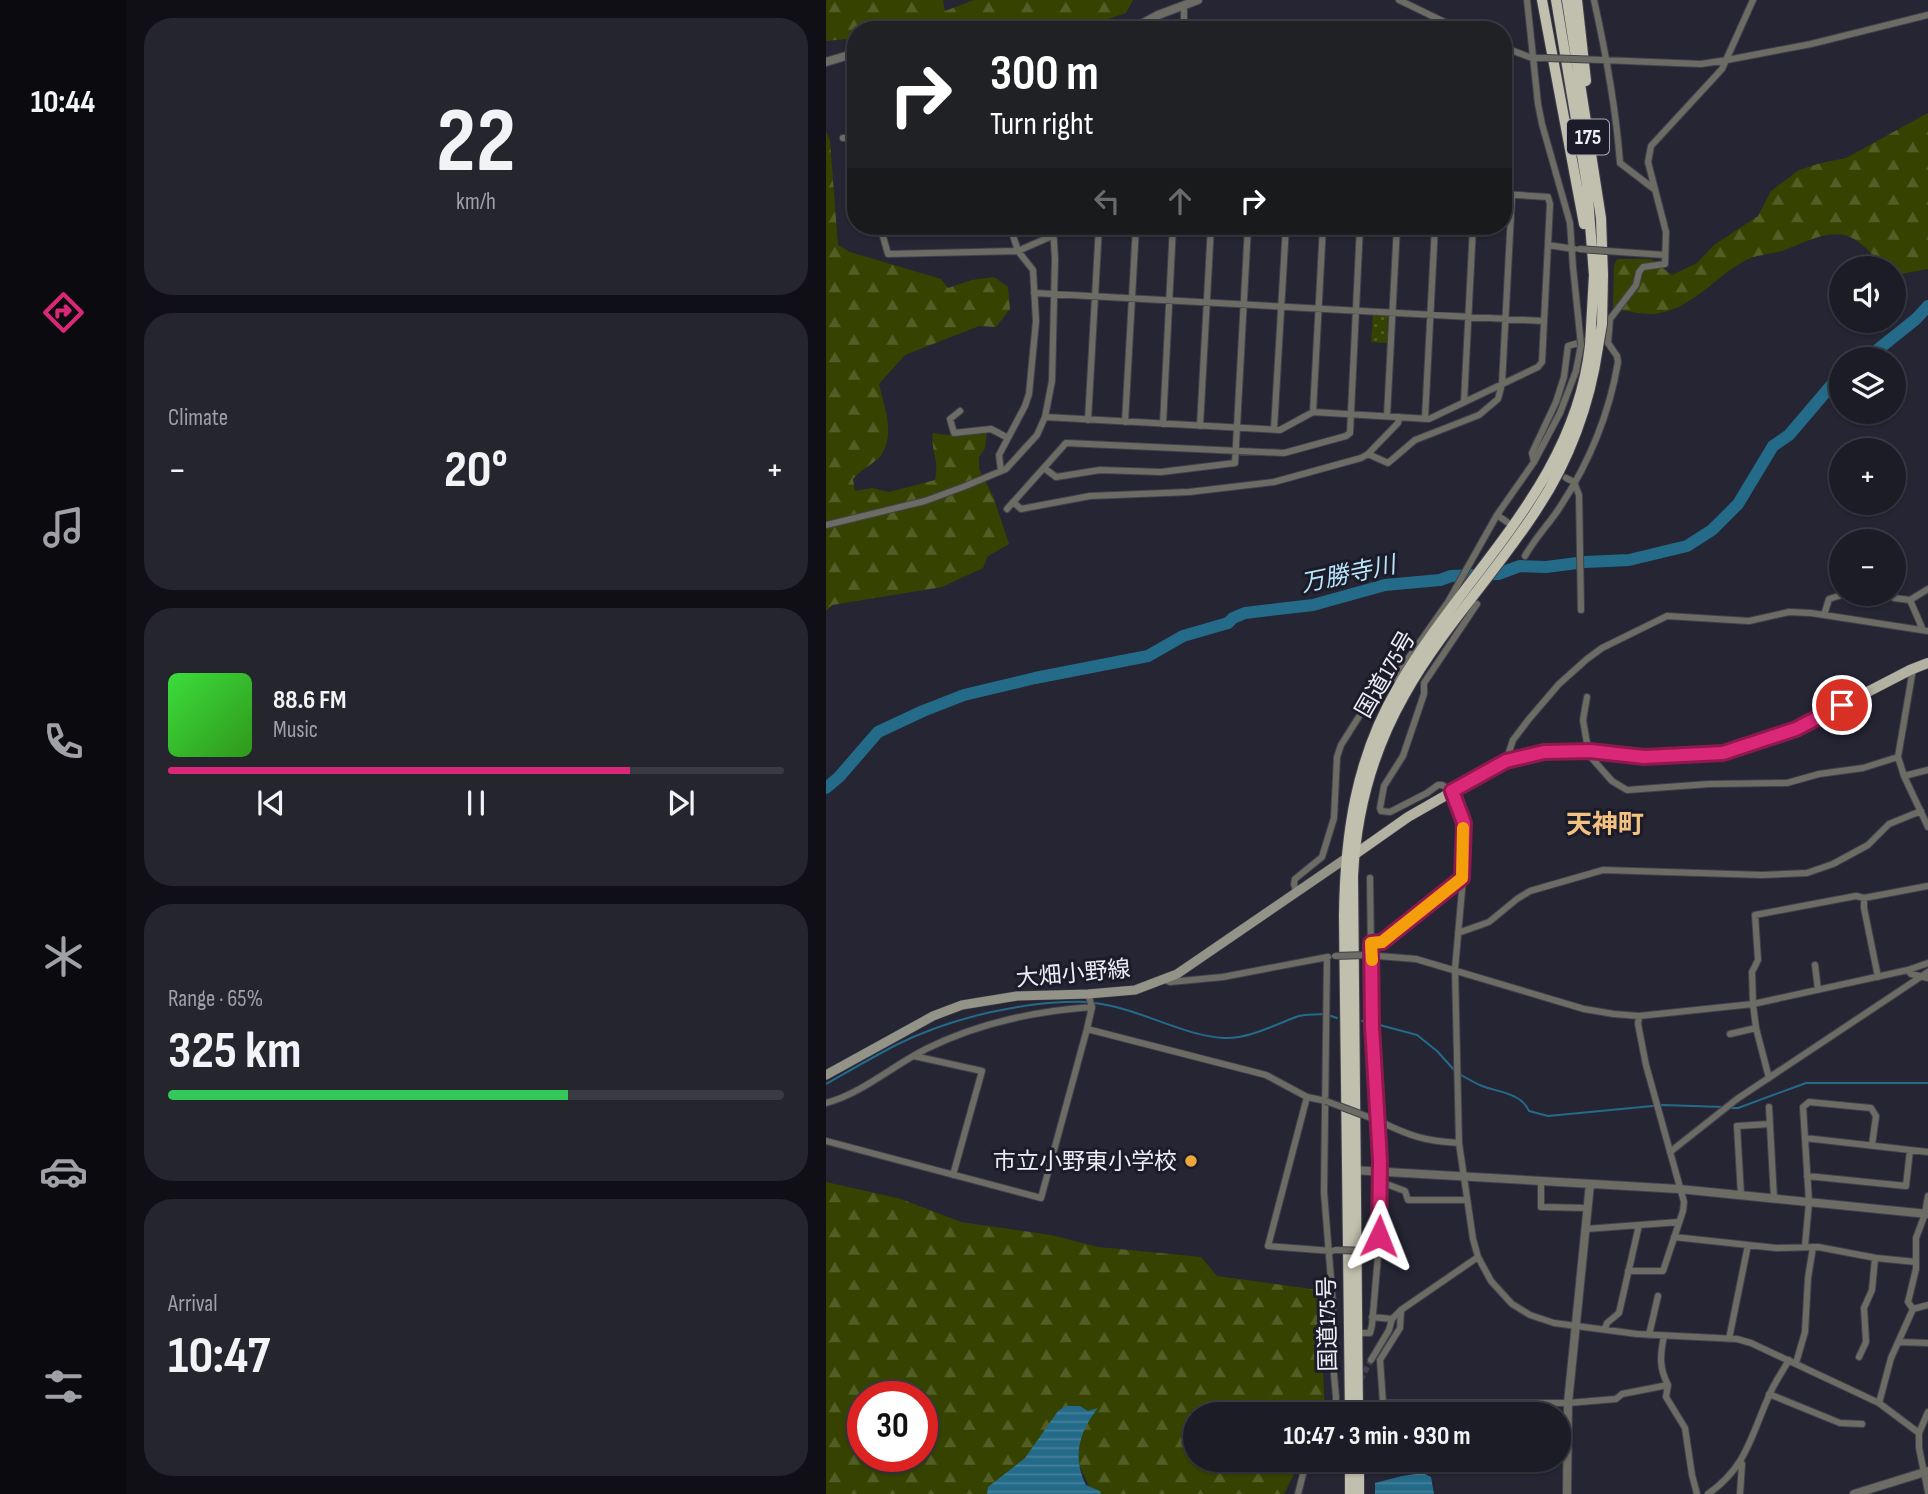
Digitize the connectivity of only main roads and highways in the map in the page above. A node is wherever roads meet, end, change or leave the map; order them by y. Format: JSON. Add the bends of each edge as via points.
{"nodes":[{"id":1,"x":1542,"y":0,"type":"edge"},
{"id":2,"x":1556,"y":0,"type":"edge"},
{"id":3,"x":1567,"y":0,"type":"edge"},
{"id":4,"x":1577,"y":0,"type":"edge"},
{"id":5,"x":1603,"y":240,"type":"junction"},
{"id":6,"x":1594,"y":260,"type":"junction"},
{"id":7,"x":1599,"y":275,"type":"junction"},
{"id":8,"x":1928,"y":663,"type":"edge"},
{"id":9,"x":1350,"y":857,"type":"junction"},
{"id":10,"x":826,"y":1075,"type":"edge"},
{"id":11,"x":1352,"y":1170,"type":"junction"},
{"id":12,"x":1349,"y":1402,"type":"tunnel mouth"},
{"id":13,"x":1358,"y":1402,"type":"tunnel mouth"},
{"id":14,"x":1350,"y":1472,"type":"edge"},
{"id":15,"x":1359,"y":1472,"type":"edge"},
{"id":16,"x":1350,"y":1494,"type":"edge"},
{"id":17,"x":1359,"y":1494,"type":"edge"}],
"edges":[{"from":1,"to":6,"type":"highway"},
{"from":2,"to":6,"type":"highway","name":"国道175号","number":"175","via":[[1587,185]]},
{"from":3,"to":5,"type":"highway","name":"国道175号","number":"175"},
{"from":4,"to":5,"type":"highway","via":[[1605,213]]},
{"from":5,"to":7,"type":"highway","name":"国道175号","number":"175"},
{"from":6,"to":7,"type":"highway","name":"国道175号","number":"175"},
{"from":7,"to":9,"type":"highway","name":"国道175号","number":"175","bridge":true,"via":[[1602,324],[1594,345],[1593,383],[1568,450],[1538,508],[1441,623],[1372,739],[1353,801]]},
{"from":8,"to":9,"type":"main road","via":[[1796,729],[1723,753],[1644,757],[1544,752],[1506,761],[1408,817]]},
{"from":9,"to":10,"type":"main road","name":"大畑小野線","via":[[1165,980],[1135,990],[1017,996],[962,1005]]},
{"from":9,"to":11,"type":"highway","name":"国道175号","number":"175"},
{"from":11,"to":12,"type":"highway","name":"国道175号","number":"175"},
{"from":11,"to":13,"type":"highway","name":"国道175号","number":"175"},
{"from":14,"to":16,"type":"highway"},
{"from":15,"to":17,"type":"highway"}]}
